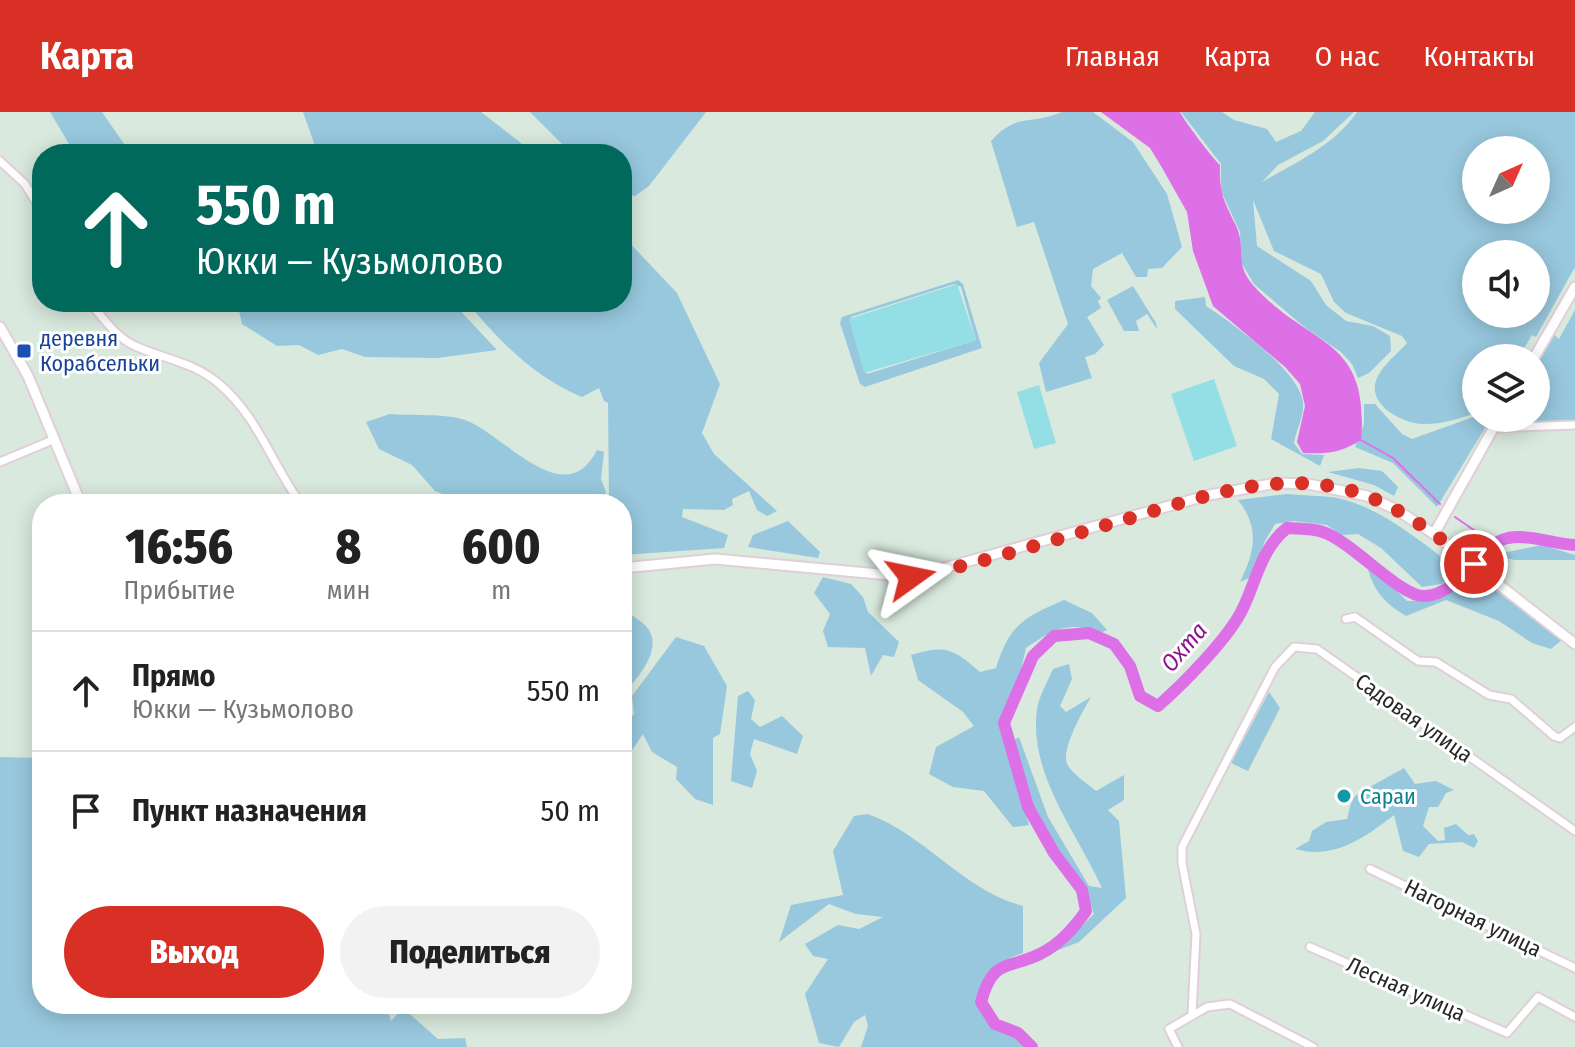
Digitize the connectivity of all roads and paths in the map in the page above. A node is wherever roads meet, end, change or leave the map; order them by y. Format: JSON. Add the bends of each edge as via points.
{"nodes":[{"id":1,"x":0,"y":161,"type":"edge"},
{"id":2,"x":32,"y":196,"type":"edge"},
{"id":3,"x":1575,"y":287,"type":"edge"},
{"id":4,"x":99,"y":312,"type":"edge"},
{"id":5,"x":0,"y":327,"type":"edge"},
{"id":6,"x":1542,"y":344,"type":"edge"},
{"id":7,"x":1575,"y":425,"type":"edge"},
{"id":8,"x":1550,"y":426,"type":"edge"},
{"id":9,"x":1491,"y":432,"type":"edge"},
{"id":10,"x":55,"y":439,"type":"junction"},
{"id":11,"x":0,"y":462,"type":"edge"},
{"id":12,"x":77,"y":494,"type":"edge"},
{"id":13,"x":294,"y":494,"type":"edge"},
{"id":14,"x":1434,"y":534,"type":"junction"},
{"id":15,"x":632,"y":567,"type":"edge"},
{"id":16,"x":1346,"y":619,"type":"dead end"},
{"id":17,"x":1575,"y":644,"type":"edge"},
{"id":18,"x":1575,"y":727,"type":"edge"},
{"id":19,"x":1575,"y":831,"type":"edge"},
{"id":20,"x":1370,"y":869,"type":"dead end"},
{"id":21,"x":1310,"y":947,"type":"dead end"},
{"id":22,"x":1575,"y":968,"type":"edge"},
{"id":23,"x":1192,"y":1014,"type":"junction"},
{"id":24,"x":1575,"y":1017,"type":"edge"},
{"id":25,"x":1178,"y":1047,"type":"edge"},
{"id":26,"x":1313,"y":1047,"type":"edge"}],
"edges":[{"from":1,"to":2,"type":"street"},
{"from":3,"to":6,"type":"main road"},
{"from":4,"to":13,"type":"street","via":[[132,345],[195,366],[240,403]]},
{"from":5,"to":10,"type":"main road"},
{"from":7,"to":8,"type":"street"},
{"from":9,"to":14,"type":"main road"},
{"from":10,"to":11,"type":"street"},
{"from":10,"to":12,"type":"main road"},
{"from":14,"to":15,"type":"main road","via":[[1367,496],[1335,487],[1277,483],[1209,495],[911,577],[715,559]]},
{"from":14,"to":17,"type":"main road"},
{"from":16,"to":18,"type":"street","via":[[1355,617],[1418,661],[1436,662],[1489,695],[1511,699],[1554,736],[1560,738]]},
{"from":19,"to":23,"type":"street","name":"Садовая улица","via":[[1317,649],[1302,646],[1286,652],[1182,847],[1196,934]]},
{"from":20,"to":22,"type":"street","name":"Нагорная улица"},
{"from":21,"to":24,"type":"street","name":"Лесная улица","via":[[1507,1033],[1538,997]]},
{"from":23,"to":25,"type":"street","via":[[1169,1029]]},
{"from":23,"to":26,"type":"street","via":[[1230,1004]]}]}
